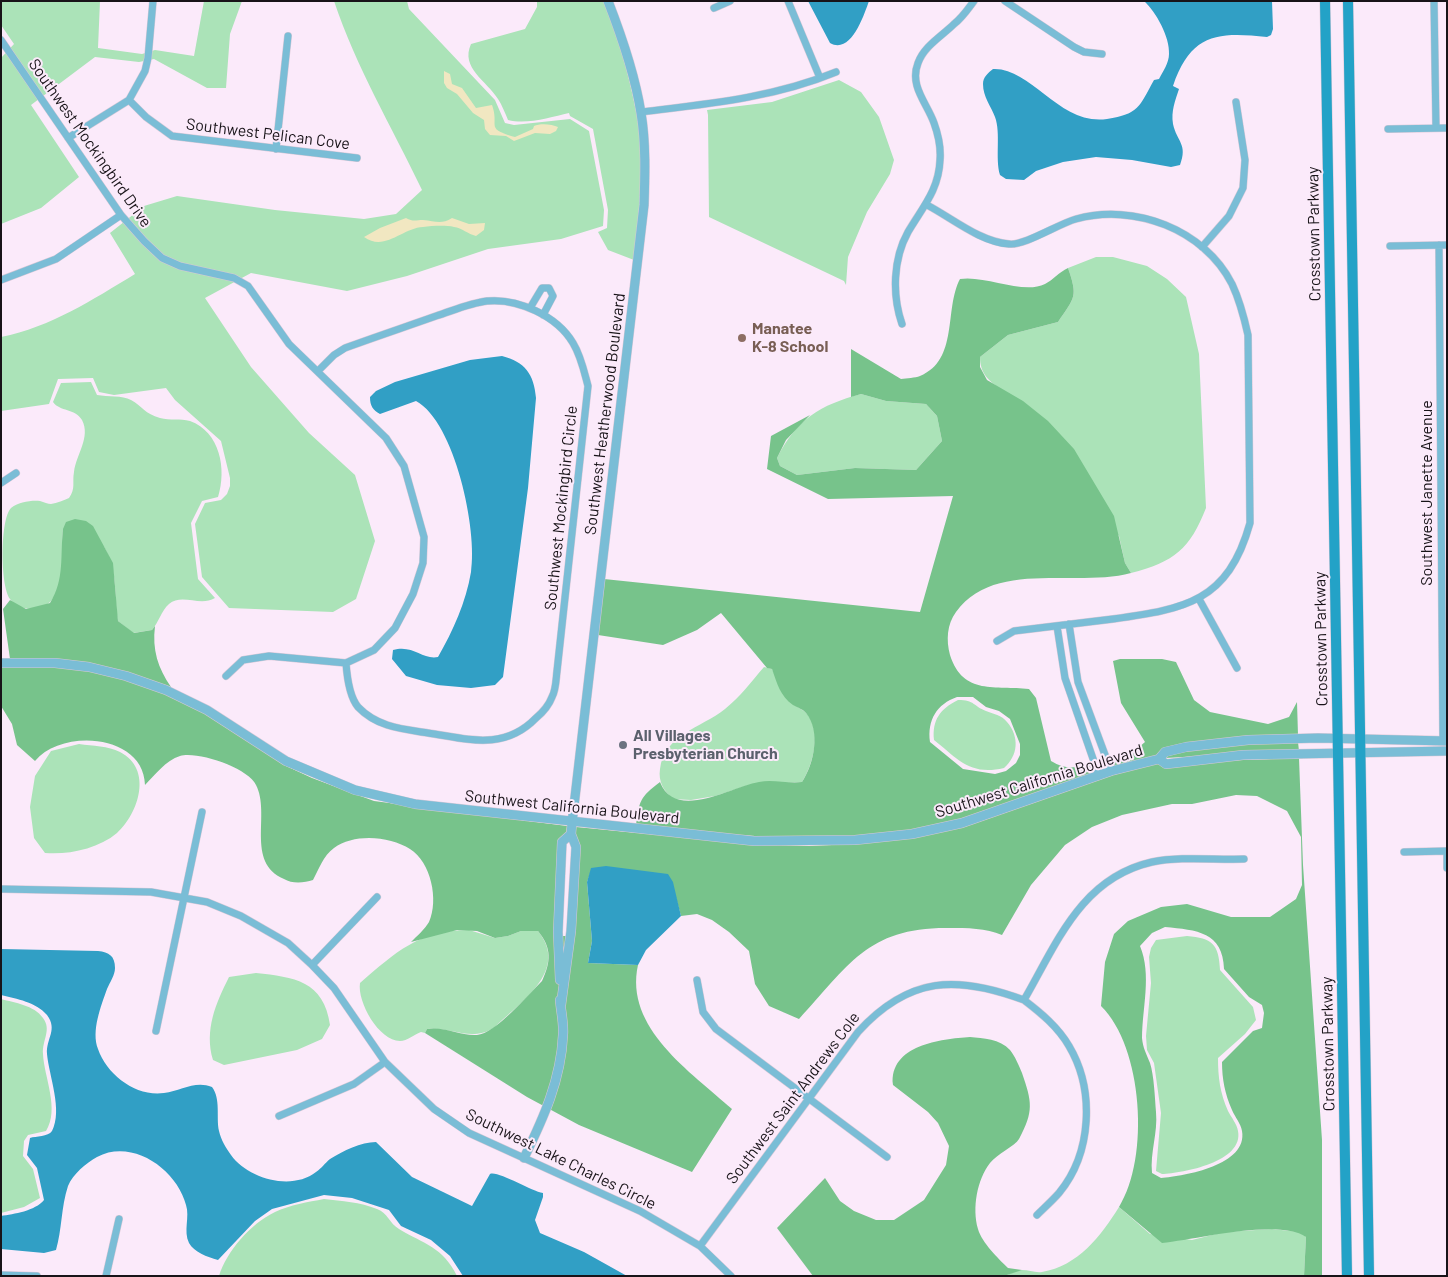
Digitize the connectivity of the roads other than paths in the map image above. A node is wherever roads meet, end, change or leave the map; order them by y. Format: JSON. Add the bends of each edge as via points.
{"nodes":[{"id":1,"x":153,"y":1,"type":"edge"},
{"id":2,"x":608,"y":1,"type":"edge"},
{"id":3,"x":730,"y":1,"type":"edge"},
{"id":4,"x":788,"y":1,"type":"edge"},
{"id":5,"x":974,"y":1,"type":"edge"},
{"id":6,"x":1005,"y":1,"type":"edge"},
{"id":7,"x":1325,"y":1,"type":"edge"},
{"id":8,"x":1348,"y":1,"type":"edge"},
{"id":9,"x":1434,"y":1,"type":"edge"},
{"id":10,"x":714,"y":8,"type":"dead end"},
{"id":11,"x":288,"y":36,"type":"dead end"},
{"id":12,"x":1,"y":40,"type":"edge"},
{"id":13,"x":1102,"y":54,"type":"dead end"},
{"id":14,"x":836,"y":72,"type":"dead end"},
{"id":15,"x":820,"y":78,"type":"junction"},
{"id":16,"x":128,"y":100,"type":"junction"},
{"id":17,"x":1236,"y":102,"type":"dead end"},
{"id":18,"x":641,"y":112,"type":"junction"},
{"id":19,"x":1436,"y":128,"type":"junction"},
{"id":20,"x":1447,"y":128,"type":"edge"},
{"id":21,"x":1388,"y":129,"type":"dead end"},
{"id":22,"x":68,"y":138,"type":"junction"},
{"id":23,"x":276,"y":149,"type":"junction"},
{"id":24,"x":357,"y":158,"type":"dead end"},
{"id":25,"x":927,"y":205,"type":"junction"},
{"id":26,"x":121,"y":215,"type":"junction"},
{"id":27,"x":1439,"y":245,"type":"junction"},
{"id":28,"x":1447,"y":245,"type":"edge"},
{"id":29,"x":1390,"y":246,"type":"dead end"},
{"id":30,"x":1202,"y":247,"type":"junction"},
{"id":31,"x":1,"y":280,"type":"edge"},
{"id":32,"x":530,"y":308,"type":"junction"},
{"id":33,"x":543,"y":315,"type":"junction"},
{"id":34,"x":902,"y":324,"type":"dead end"},
{"id":35,"x":319,"y":370,"type":"junction"},
{"id":36,"x":16,"y":473,"type":"dead end"},
{"id":37,"x":1,"y":483,"type":"edge"},
{"id":38,"x":1199,"y":599,"type":"junction"},
{"id":39,"x":1069,"y":624,"type":"junction"},
{"id":40,"x":1057,"y":626,"type":"junction"},
{"id":41,"x":998,"y":641,"type":"dead end"},
{"id":42,"x":1,"y":662,"type":"edge"},
{"id":43,"x":346,"y":663,"type":"junction"},
{"id":44,"x":1237,"y":668,"type":"dead end"},
{"id":45,"x":226,"y":676,"type":"dead end"},
{"id":46,"x":1338,"y":739,"type":"junction"},
{"id":47,"x":1361,"y":740,"type":"junction"},
{"id":48,"x":1445,"y":741,"type":"edge"},
{"id":49,"x":1447,"y":751,"type":"edge"},
{"id":50,"x":1338,"y":754,"type":"junction"},
{"id":51,"x":1362,"y":754,"type":"junction"},
{"id":52,"x":1159,"y":759,"type":"junction"},
{"id":53,"x":1112,"y":771,"type":"junction"},
{"id":54,"x":1099,"y":776,"type":"junction"},
{"id":55,"x":202,"y":812,"type":"dead end"},
{"id":56,"x":572,"y":823,"type":"junction"},
{"id":57,"x":571,"y":834,"type":"junction"},
{"id":58,"x":1447,"y":851,"type":"edge"},
{"id":59,"x":1404,"y":852,"type":"dead end"},
{"id":60,"x":1244,"y":859,"type":"dead end"},
{"id":61,"x":1447,"y":868,"type":"edge"},
{"id":62,"x":1,"y":889,"type":"edge"},
{"id":63,"x":184,"y":897,"type":"junction"},
{"id":64,"x":377,"y":897,"type":"dead end"},
{"id":65,"x":558,"y":920,"type":"junction"},
{"id":66,"x":571,"y":920,"type":"junction"},
{"id":67,"x":312,"y":965,"type":"junction"},
{"id":68,"x":697,"y":980,"type":"dead end"},
{"id":69,"x":1024,"y":1000,"type":"junction"},
{"id":70,"x":561,"y":1005,"type":"junction"},
{"id":71,"x":156,"y":1031,"type":"dead end"},
{"id":72,"x":384,"y":1062,"type":"junction"},
{"id":73,"x":810,"y":1098,"type":"junction"},
{"id":74,"x":279,"y":1116,"type":"dead end"},
{"id":75,"x":887,"y":1157,"type":"dead end"},
{"id":76,"x":524,"y":1158,"type":"junction"},
{"id":77,"x":1037,"y":1215,"type":"dead end"},
{"id":78,"x":118,"y":1219,"type":"dead end"},
{"id":79,"x":700,"y":1246,"type":"junction"},
{"id":80,"x":1,"y":1275,"type":"edge"},
{"id":81,"x":37,"y":1276,"type":"edge"},
{"id":82,"x":106,"y":1276,"type":"edge"},
{"id":83,"x":731,"y":1276,"type":"edge"},
{"id":84,"x":1347,"y":1276,"type":"edge"},
{"id":85,"x":1369,"y":1276,"type":"edge"}],
"edges":[{"from":1,"to":16,"type":"street","via":[[145,71]]},
{"from":2,"to":18,"type":"street","name":"Southwest Heatherwood Boulevard","via":[[622,36]]},
{"from":3,"to":10,"type":"street"},
{"from":4,"to":15,"type":"street"},
{"from":5,"to":25,"type":"street","via":[[954,24],[936,38],[918,63],[916,81],[920,97],[934,122],[939,144],[939,172]]},
{"from":6,"to":13,"type":"street","via":[[1074,47]]},
{"from":7,"to":46,"type":"main road","name":"Crosstown Parkway"},
{"from":8,"to":47,"type":"main road"},
{"from":9,"to":19,"type":"street"},
{"from":11,"to":23,"type":"street"},
{"from":12,"to":22,"type":"street","name":"Southwest Mockingbird Drive"},
{"from":14,"to":15,"type":"street"},
{"from":15,"to":18,"type":"street","via":[[747,99]]},
{"from":16,"to":22,"type":"street"},
{"from":16,"to":23,"type":"street","name":"Southwest Pelican Cove","via":[[172,136]]},
{"from":17,"to":30,"type":"street","via":[[1245,160],[1243,188],[1229,216]]},
{"from":18,"to":56,"type":"street","name":"Southwest Heatherwood Boulevard","via":[[644,206]]},
{"from":19,"to":20,"type":"street"},
{"from":19,"to":21,"type":"street"},
{"from":22,"to":26,"type":"street","name":"Southwest Mockingbird Drive"},
{"from":23,"to":24,"type":"street","name":"Southwest Pelican Cove"},
{"from":25,"to":30,"type":"street","via":[[992,241],[1011,245],[1050,228],[1098,214],[1148,219],[1177,229]]},
{"from":25,"to":34,"type":"street","via":[[908,232],[897,265],[895,304]]},
{"from":26,"to":31,"type":"street","via":[[56,259]]},
{"from":26,"to":35,"type":"street","name":"Southwest Mockingbird Drive","via":[[162,258],[180,266],[234,278],[248,286],[289,344]]},
{"from":27,"to":28,"type":"street"},
{"from":27,"to":29,"type":"street"},
{"from":27,"to":48,"type":"street","name":"Southwest Janette Avenue"},
{"from":30,"to":38,"type":"street","via":[[1232,283],[1248,335],[1251,499],[1250,523],[1239,556]]},
{"from":32,"to":33,"type":"street","name":"Southwest Mockingbird Circle"},
{"from":32,"to":33,"type":"street","via":[[542,288],[549,288],[553,296]]},
{"from":32,"to":35,"type":"street","name":"Southwest Mockingbird Circle","via":[[487,301],[465,306],[345,348]]},
{"from":33,"to":43,"type":"street","name":"Southwest Mockingbird Circle","via":[[573,342],[588,386],[553,697],[525,730],[504,739],[482,741],[389,727],[370,719],[356,705]]},
{"from":35,"to":43,"type":"street","name":"Southwest Mockingbird Drive","via":[[386,438],[404,466],[424,537],[423,563],[413,594],[395,628],[374,650]]},
{"from":36,"to":37,"type":"street"},
{"from":38,"to":39,"type":"street","via":[[1151,614]]},
{"from":38,"to":44,"type":"street"},
{"from":39,"to":40,"type":"street"},
{"from":39,"to":53,"type":"street","via":[[1078,682]]},
{"from":40,"to":41,"type":"street","via":[[1014,631]]},
{"from":40,"to":54,"type":"street","via":[[1065,678]]},
{"from":42,"to":56,"type":"street","name":"Southwest California Boulevard","via":[[89,667],[166,690],[207,710],[286,762],[355,790],[415,804]]},
{"from":43,"to":45,"type":"street","via":[[269,656],[243,660]]},
{"from":46,"to":47,"type":"street","name":"Southwest California Boulevard"},
{"from":46,"to":50,"type":"main road","name":"Crosstown Parkway"},
{"from":46,"to":52,"type":"street","name":"Southwest California Boulevard","via":[[1218,743],[1165,752]]},
{"from":47,"to":48,"type":"street","name":"Southwest California Boulevard"},
{"from":47,"to":51,"type":"main road"},
{"from":49,"to":51,"type":"street","name":"Southwest California Boulevard"},
{"from":50,"to":51,"type":"street","name":"Southwest California Boulevard"},
{"from":50,"to":52,"type":"street","name":"Southwest California Boulevard","via":[[1243,755],[1166,764]]},
{"from":50,"to":84,"type":"main road","name":"Crosstown Parkway"},
{"from":51,"to":85,"type":"main road"},
{"from":52,"to":53,"type":"street","name":"Southwest California Boulevard"},
{"from":53,"to":54,"type":"street","name":"Southwest California Boulevard"},
{"from":54,"to":56,"type":"street","name":"Southwest California Boulevard","via":[[962,823],[912,834],[855,840],[754,841]]},
{"from":55,"to":63,"type":"street"},
{"from":56,"to":57,"type":"street","name":"Southwest Heatherwood Boulevard"},
{"from":57,"to":65,"type":"street","name":"Southwest Heatherwood Boulevard","via":[[562,842]]},
{"from":57,"to":66,"type":"street","name":"Southwest Heatherwood Boulevard","via":[[576,847]]},
{"from":58,"to":59,"type":"street"},
{"from":58,"to":61,"type":"street"},
{"from":60,"to":69,"type":"street","via":[[1153,862],[1113,877],[1092,892],[1074,914]]},
{"from":62,"to":63,"type":"street","name":"Southwest Lake Charles Circle","via":[[120,891]]},
{"from":63,"to":67,"type":"street","name":"Southwest Lake Charles Circle","via":[[242,916],[288,944]]},
{"from":63,"to":71,"type":"street"},
{"from":64,"to":67,"type":"street"},
{"from":65,"to":66,"type":"street"},
{"from":65,"to":70,"type":"street","name":"Southwest Heatherwood Boulevard"},
{"from":66,"to":70,"type":"street","name":"Southwest Heatherwood Boulevard"},
{"from":67,"to":72,"type":"street","name":"Southwest Lake Charles Circle","via":[[334,988]]},
{"from":68,"to":73,"type":"street","via":[[700,1006],[710,1024]]},
{"from":69,"to":73,"type":"street","name":"Southwest Saint Andrews Cole","via":[[993,988],[964,983],[933,985],[910,992],[874,1014]]},
{"from":69,"to":77,"type":"street","name":"Southwest Saint Andrews Cole","via":[[1042,1013],[1068,1045],[1078,1064],[1087,1106],[1081,1152],[1059,1193]]},
{"from":70,"to":76,"type":"street","name":"Southwest Heatherwood Boulevard","via":[[563,1034],[557,1076],[545,1115]]},
{"from":72,"to":74,"type":"street","via":[[354,1084]]},
{"from":72,"to":76,"type":"street","name":"Southwest Lake Charles Circle","via":[[434,1109],[469,1133]]},
{"from":73,"to":75,"type":"street"},
{"from":73,"to":79,"type":"street","name":"Southwest Saint Andrews Cole"},
{"from":76,"to":79,"type":"street","name":"Southwest Lake Charles Circle","via":[[640,1211]]},
{"from":78,"to":82,"type":"street"},
{"from":79,"to":83,"type":"street","name":"Southwest Lake Charles Circle"},
{"from":80,"to":81,"type":"street"}]}
